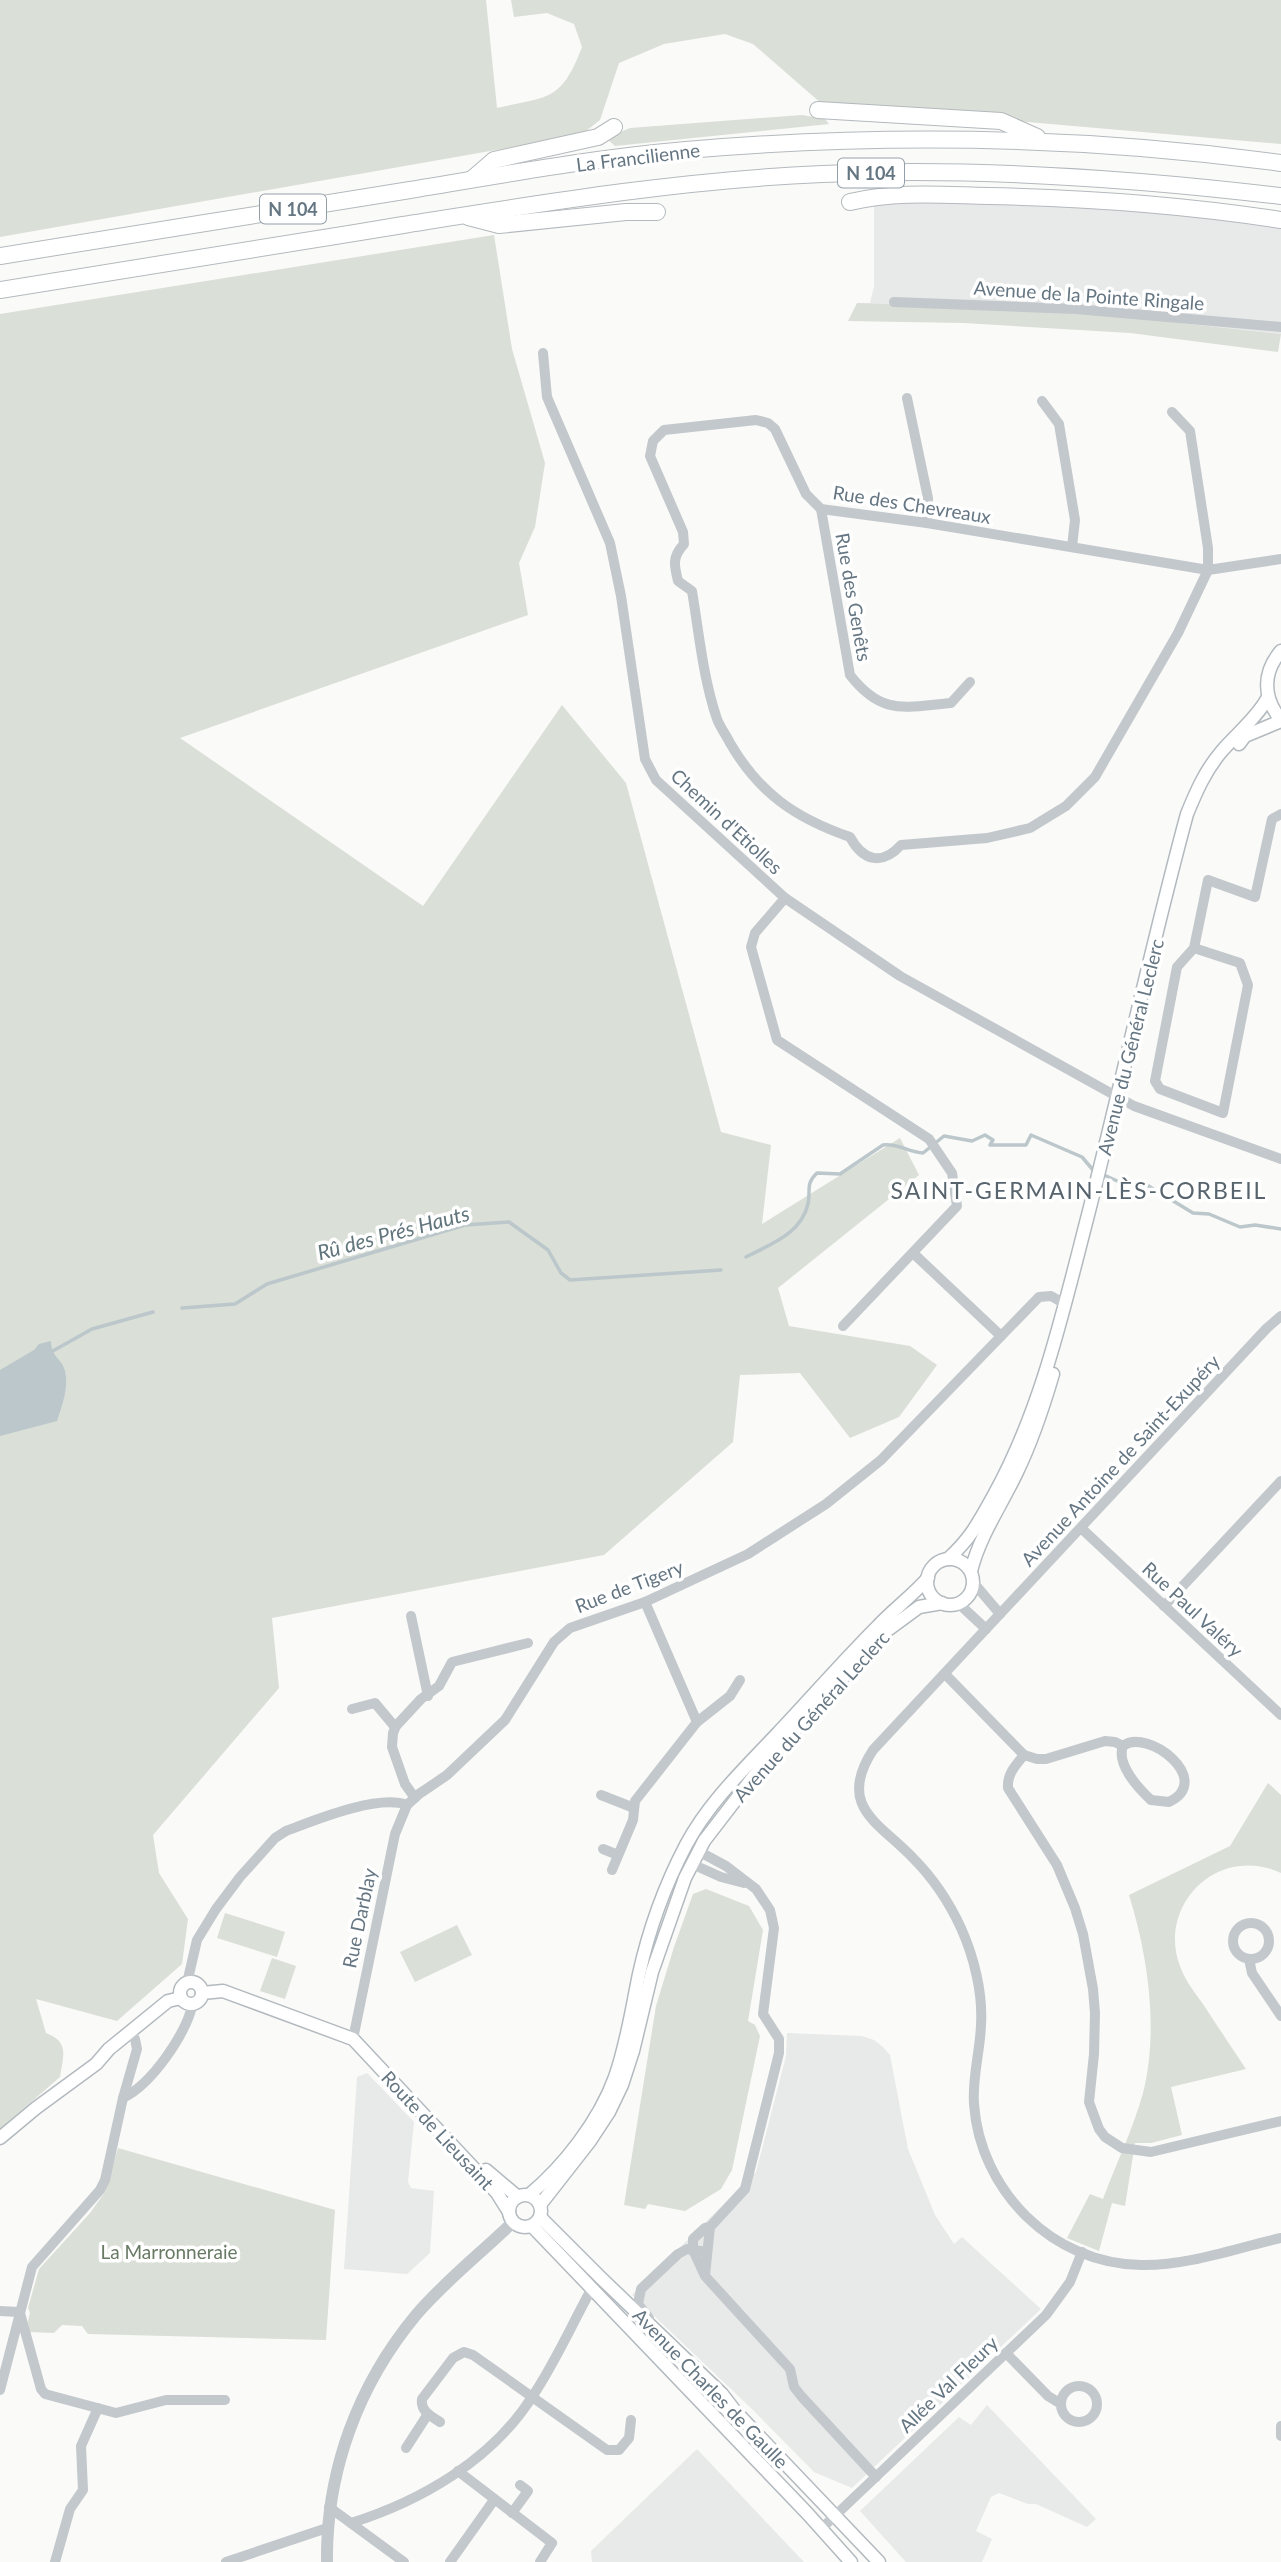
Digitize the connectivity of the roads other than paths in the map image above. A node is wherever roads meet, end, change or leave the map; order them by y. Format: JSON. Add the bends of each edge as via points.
{"nodes":[{"id":1,"x":818,"y":110,"type":"dead end"},
{"id":2,"x":614,"y":127,"type":"dead end"},
{"id":3,"x":1046,"y":141,"type":"junction"},
{"id":4,"x":1281,"y":163,"type":"edge"},
{"id":5,"x":470,"y":180,"type":"junction"},
{"id":6,"x":1281,"y":196,"type":"edge"},
{"id":7,"x":850,"y":202,"type":"dead end"},
{"id":8,"x":657,"y":212,"type":"dead end"},
{"id":9,"x":462,"y":216,"type":"junction"},
{"id":10,"x":1281,"y":220,"type":"edge"},
{"id":11,"x":0,"y":256,"type":"edge"},
{"id":12,"x":0,"y":290,"type":"edge"},
{"id":13,"x":894,"y":302,"type":"dead end"},
{"id":14,"x":1281,"y":327,"type":"edge"},
{"id":15,"x":543,"y":353,"type":"dead end"},
{"id":16,"x":907,"y":398,"type":"dead end"},
{"id":17,"x":1042,"y":401,"type":"dead end"},
{"id":18,"x":1172,"y":412,"type":"dead end"},
{"id":19,"x":821,"y":509,"type":"junction"},
{"id":20,"x":927,"y":523,"type":"junction"},
{"id":21,"x":1072,"y":547,"type":"junction"},
{"id":22,"x":1281,"y":559,"type":"edge"},
{"id":23,"x":1208,"y":570,"type":"junction"},
{"id":24,"x":1281,"y":651,"type":"edge"},
{"id":25,"x":970,"y":682,"type":"dead end"},
{"id":26,"x":1267,"y":699,"type":"junction"},
{"id":27,"x":1281,"y":720,"type":"edge"},
{"id":28,"x":1281,"y":814,"type":"edge"},
{"id":29,"x":785,"y":898,"type":"junction"},
{"id":30,"x":1194,"y":948,"type":"junction"},
{"id":31,"x":1121,"y":1099,"type":"junction"},
{"id":32,"x":1281,"y":1159,"type":"edge"},
{"id":33,"x":1103,"y":1173,"type":"junction"},
{"id":34,"x":913,"y":1253,"type":"junction"},
{"id":35,"x":1065,"y":1304,"type":"junction"},
{"id":36,"x":1281,"y":1316,"type":"edge"},
{"id":37,"x":843,"y":1326,"type":"dead end"},
{"id":38,"x":1001,"y":1336,"type":"junction"},
{"id":39,"x":1281,"y":1481,"type":"edge"},
{"id":40,"x":1081,"y":1528,"type":"junction"},
{"id":41,"x":948,"y":1559,"type":"junction"},
{"id":42,"x":972,"y":1577,"type":"junction"},
{"id":43,"x":928,"y":1578,"type":"junction"},
{"id":44,"x":645,"y":1602,"type":"junction"},
{"id":45,"x":942,"y":1603,"type":"junction"},
{"id":46,"x":958,"y":1603,"type":"junction"},
{"id":47,"x":1164,"y":1606,"type":"junction"},
{"id":48,"x":1000,"y":1614,"type":"junction"},
{"id":49,"x":411,"y":1616,"type":"dead end"},
{"id":50,"x":986,"y":1629,"type":"junction"},
{"id":51,"x":528,"y":1643,"type":"dead end"},
{"id":52,"x":945,"y":1674,"type":"junction"},
{"id":53,"x":740,"y":1680,"type":"dead end"},
{"id":54,"x":428,"y":1696,"type":"junction"},
{"id":55,"x":352,"y":1709,"type":"dead end"},
{"id":56,"x":1281,"y":1715,"type":"edge"},
{"id":57,"x":697,"y":1722,"type":"junction"},
{"id":58,"x":395,"y":1727,"type":"junction"},
{"id":59,"x":1123,"y":1746,"type":"junction"},
{"id":60,"x":1024,"y":1755,"type":"junction"},
{"id":61,"x":601,"y":1795,"type":"dead end"},
{"id":62,"x":411,"y":1801,"type":"junction"},
{"id":63,"x":634,"y":1808,"type":"junction"},
{"id":64,"x":603,"y":1849,"type":"dead end"},
{"id":65,"x":693,"y":1853,"type":"junction"},
{"id":66,"x":618,"y":1855,"type":"junction"},
{"id":67,"x":612,"y":1870,"type":"dead end"},
{"id":68,"x":721,"y":1877,"type":"junction"},
{"id":69,"x":685,"y":1878,"type":"junction"},
{"id":70,"x":751,"y":1885,"type":"junction"},
{"id":71,"x":647,"y":1941,"type":"junction"},
{"id":72,"x":1249,"y":1959,"type":"dead end"},
{"id":73,"x":187,"y":1983,"type":"joint"},
{"id":74,"x":192,"y":1998,"type":"junction"},
{"id":75,"x":1281,"y":2016,"type":"edge"},
{"id":76,"x":129,"y":2032,"type":"junction"},
{"id":77,"x":353,"y":2039,"type":"junction"},
{"id":78,"x":364,"y":2050,"type":"junction"},
{"id":79,"x":633,"y":2051,"type":"junction"},
{"id":80,"x":123,"y":2098,"type":"junction"},
{"id":81,"x":1281,"y":2120,"type":"edge"},
{"id":82,"x":0,"y":2138,"type":"edge"},
{"id":83,"x":523,"y":2196,"type":"junction"},
{"id":84,"x":537,"y":2216,"type":"junction"},
{"id":85,"x":511,"y":2217,"type":"junction"},
{"id":86,"x":710,"y":2227,"type":"junction"},
{"id":87,"x":1281,"y":2238,"type":"edge"},
{"id":88,"x":693,"y":2250,"type":"junction"},
{"id":89,"x":707,"y":2252,"type":"junction"},
{"id":90,"x":1082,"y":2252,"type":"junction"},
{"id":91,"x":705,"y":2276,"type":"junction"},
{"id":92,"x":592,"y":2288,"type":"junction"},
{"id":93,"x":0,"y":2311,"type":"edge"},
{"id":94,"x":19,"y":2312,"type":"junction"},
{"id":95,"x":665,"y":2338,"type":"junction"},
{"id":96,"x":1006,"y":2353,"type":"junction"},
{"id":97,"x":0,"y":2390,"type":"edge"},
{"id":98,"x":533,"y":2397,"type":"junction"},
{"id":99,"x":225,"y":2400,"type":"dead end"},
{"id":100,"x":1061,"y":2404,"type":"dead end"},
{"id":101,"x":98,"y":2408,"type":"junction"},
{"id":102,"x":428,"y":2414,"type":"junction"},
{"id":103,"x":631,"y":2420,"type":"dead end"},
{"id":104,"x":440,"y":2422,"type":"dead end"},
{"id":105,"x":1281,"y":2426,"type":"edge"},
{"id":106,"x":1281,"y":2436,"type":"edge"},
{"id":107,"x":406,"y":2448,"type":"dead end"},
{"id":108,"x":458,"y":2471,"type":"junction"},
{"id":109,"x":876,"y":2477,"type":"junction"},
{"id":110,"x":520,"y":2485,"type":"dead end"},
{"id":111,"x":494,"y":2500,"type":"junction"},
{"id":112,"x":329,"y":2507,"type":"junction"},
{"id":113,"x":512,"y":2513,"type":"junction"},
{"id":114,"x":835,"y":2516,"type":"junction"},
{"id":115,"x":351,"y":2523,"type":"junction"},
{"id":116,"x":327,"y":2528,"type":"junction"},
{"id":117,"x":821,"y":2529,"type":"junction"},
{"id":118,"x":239,"y":2560,"type":"edge"},
{"id":119,"x":55,"y":2562,"type":"edge"},
{"id":120,"x":226,"y":2562,"type":"edge"},
{"id":121,"x":327,"y":2562,"type":"edge"},
{"id":122,"x":404,"y":2562,"type":"edge"},
{"id":123,"x":450,"y":2562,"type":"edge"},
{"id":124,"x":540,"y":2562,"type":"edge"},
{"id":125,"x":851,"y":2562,"type":"edge"},
{"id":126,"x":878,"y":2562,"type":"edge"}],
"edges":[{"from":1,"to":3,"type":"highway","via":[[1001,121]]},
{"from":2,"to":5,"type":"highway","via":[[598,137],[494,160]]},
{"from":3,"to":4,"type":"highway","name":"La Francilienne","number":"N 104"},
{"from":3,"to":5,"type":"highway","name":"La Francilienne","number":"N 104","via":[[807,141],[682,150]]},
{"from":5,"to":11,"type":"highway","name":"La Francilienne","number":"N 104"},
{"from":6,"to":9,"type":"highway","name":"La Francilienne","number":"N 104","via":[[1066,176],[822,173],[692,183]]},
{"from":7,"to":10,"type":"highway","via":[[892,194],[1058,197]]},
{"from":8,"to":9,"type":"highway","via":[[499,225]]},
{"from":9,"to":12,"type":"highway","name":"La Francilienne","number":"N 104"},
{"from":13,"to":14,"type":"street","name":"Avenue de la Pointe Ringale","via":[[1076,309]]},
{"from":15,"to":29,"type":"street","name":"Chemin d'Etiolles","via":[[547,397],[610,543],[645,759],[656,780]]},
{"from":16,"to":20,"type":"street","via":[[928,498]]},
{"from":17,"to":21,"type":"street","via":[[1059,424],[1076,520]]},
{"from":18,"to":23,"type":"street","via":[[1190,431]]},
{"from":19,"to":20,"type":"street","name":"Rue des Chevreaux"},
{"from":19,"to":23,"type":"street","name":"Rue des Chevreaux","via":[[807,494],[768,423],[756,420],[664,430],[653,441],[650,456],[683,532],[684,544],[674,565],[678,582],[692,591],[717,721],[742,764],[776,801],[850,837],[857,850],[874,859],[891,856],[901,845],[988,838],[1030,828],[1066,806],[1095,777],[1178,633]]},
{"from":19,"to":25,"type":"street","name":"Rue des Genêts","via":[[850,675],[863,691],[881,703],[899,707],[951,703]]},
{"from":20,"to":21,"type":"street","name":"Rue des Chevreaux"},
{"from":21,"to":23,"type":"street","name":"Rue des Chevreaux"},
{"from":22,"to":23,"type":"street","name":"Rue des Chevreaux"},
{"from":24,"to":26,"type":"main road","via":[[1270,665]]},
{"from":26,"to":27,"type":"main road"},
{"from":26,"to":31,"type":"main road","name":"Avenue du Général Leclerc","via":[[1203,777],[1187,814]]},
{"from":27,"to":31,"type":"main road","name":"Avenue du Général Leclerc","via":[[1245,736],[1209,780],[1194,816]]},
{"from":28,"to":30,"type":"street","via":[[1272,819],[1267,833],[1255,897],[1208,880]]},
{"from":29,"to":31,"type":"street","name":"Chemin d'Etiolles","via":[[900,976]]},
{"from":29,"to":34,"type":"street","via":[[755,933],[751,947],[777,1041],[929,1139],[952,1173],[957,1206]]},
{"from":30,"to":30,"type":"street","via":[[1240,962],[1248,985],[1223,1113],[1160,1089],[1155,1081],[1177,967]]},
{"from":31,"to":32,"type":"street","name":"Chemin d'Etiolles"},
{"from":31,"to":33,"type":"main road","name":"Avenue du Général Leclerc"},
{"from":33,"to":35,"type":"main road","name":"Avenue du Général Leclerc"},
{"from":33,"to":42,"type":"main road","name":"Avenue du Général Leclerc","via":[[1041,1414],[1016,1475],[977,1547]]},
{"from":34,"to":37,"type":"street"},
{"from":34,"to":38,"type":"street"},
{"from":35,"to":38,"type":"street","name":"Rue de Tigery","via":[[1051,1296],[1039,1297]]},
{"from":35,"to":41,"type":"main road","name":"Avenue du Général Leclerc","via":[[1034,1408],[1013,1459],[968,1541]]},
{"from":36,"to":40,"type":"street","name":"Avenue Antoine de Saint-Exupéry"},
{"from":38,"to":44,"type":"street","name":"Rue de Tigery","via":[[881,1460],[826,1504],[748,1554]]},
{"from":39,"to":47,"type":"street"},
{"from":40,"to":47,"type":"street","name":"Rue Paul Valéry"},
{"from":40,"to":48,"type":"street","name":"Avenue Antoine de Saint-Exupéry"},
{"from":41,"to":42,"type":"main road","via":[[961,1562]]},
{"from":41,"to":43,"type":"main road","name":"Avenue du Général Leclerc","via":[[934,1565]]},
{"from":42,"to":46,"type":"main road","name":"Avenue du Général Leclerc","via":[[969,1595]]},
{"from":42,"to":48,"type":"street"},
{"from":43,"to":45,"type":"main road","via":[[932,1595]]},
{"from":43,"to":65,"type":"main road","name":"Avenue du Général Leclerc","via":[[738,1775],[707,1812]]},
{"from":44,"to":57,"type":"street"},
{"from":44,"to":62,"type":"street","name":"Rue de Tigery","via":[[570,1628],[554,1642],[505,1720],[447,1775]]},
{"from":45,"to":46,"type":"main road","name":"Avenue du Général Leclerc"},
{"from":45,"to":65,"type":"main road","name":"Avenue du Général Leclerc","via":[[919,1607],[885,1632],[764,1763]]},
{"from":46,"to":50,"type":"street"},
{"from":47,"to":56,"type":"street","name":"Rue Paul Valéry"},
{"from":48,"to":50,"type":"street","name":"Avenue Antoine de Saint-Exupéry"},
{"from":49,"to":54,"type":"street"},
{"from":50,"to":52,"type":"street","name":"Avenue Antoine de Saint-Exupéry"},
{"from":51,"to":54,"type":"street","via":[[452,1662]]},
{"from":52,"to":60,"type":"street"},
{"from":52,"to":90,"type":"street","name":"Avenue Antoine de Saint-Exupéry","via":[[866,1760],[860,1784],[862,1806],[873,1823],[911,1855],[939,1888],[969,1948],[981,2024],[975,2119],[992,2172],[1031,2222]]},
{"from":53,"to":57,"type":"street","via":[[730,1696]]},
{"from":54,"to":58,"type":"street"},
{"from":55,"to":58,"type":"street","via":[[375,1703]]},
{"from":57,"to":63,"type":"street"},
{"from":58,"to":62,"type":"street","via":[[392,1747]]},
{"from":59,"to":59,"type":"street","via":[[1121,1755],[1130,1775],[1151,1800],[1169,1802],[1180,1794],[1184,1775],[1172,1758],[1138,1741]]},
{"from":59,"to":60,"type":"street","via":[[1105,1741],[1046,1759]]},
{"from":60,"to":81,"type":"street","via":[[1008,1777],[1010,1795],[1057,1865],[1076,1908],[1089,1958],[1095,2035],[1088,2102],[1099,2129],[1122,2148],[1151,2152]]},
{"from":61,"to":63,"type":"street"},
{"from":62,"to":73,"type":"street","via":[[378,1802],[275,1838],[240,1877],[197,1940]]},
{"from":62,"to":77,"type":"street","name":"Rue Darblay","via":[[395,1833]]},
{"from":63,"to":66,"type":"street"},
{"from":64,"to":66,"type":"street"},
{"from":65,"to":68,"type":"street"},
{"from":65,"to":69,"type":"main road","name":"Avenue du Général Leclerc"},
{"from":65,"to":70,"type":"street","via":[[726,1866]]},
{"from":65,"to":71,"type":"main road","name":"Avenue du Général Leclerc","via":[[668,1884]]},
{"from":66,"to":67,"type":"street"},
{"from":68,"to":69,"type":"street","via":[[700,1873]]},
{"from":68,"to":70,"type":"street"},
{"from":69,"to":79,"type":"main road","name":"Avenue du Général Leclerc","via":[[652,1972]]},
{"from":70,"to":86,"type":"street","via":[[761,1894],[774,1922],[762,2014],[779,2039],[779,2063],[746,2189]]},
{"from":71,"to":79,"type":"main road","name":"Avenue du Général Leclerc","via":[[650,1958],[636,2014]]},
{"from":71,"to":83,"type":"main road","name":"Avenue du Général Leclerc","via":[[624,2048],[601,2107],[543,2183]]},
{"from":72,"to":75,"type":"street","via":[[1252,1973]]},
{"from":73,"to":74,"type":"main road","via":[[197,1984]]},
{"from":74,"to":76,"type":"main road","via":[[167,2001]]},
{"from":74,"to":77,"type":"main road","name":"Route de Lieusaint","via":[[223,1991]]},
{"from":74,"to":80,"type":"street","via":[[191,2012],[169,2052],[137,2091]]},
{"from":76,"to":80,"type":"street","via":[[137,2049]]},
{"from":76,"to":82,"type":"main road","via":[[96,2064]]},
{"from":77,"to":78,"type":"main road","name":"Route de Lieusaint"},
{"from":78,"to":83,"type":"main road","name":"Route de Lieusaint","via":[[470,2155]]},
{"from":78,"to":85,"type":"main road","name":"Route de Lieusaint","via":[[497,2193]]},
{"from":79,"to":84,"type":"main road","name":"Avenue du Général Leclerc","via":[[609,2112]]},
{"from":80,"to":94,"type":"street","via":[[106,2180],[33,2267]]},
{"from":83,"to":84,"type":"main road","name":"Route de Lieusaint"},
{"from":83,"to":85,"type":"main road","name":"Avenue du Général Leclerc","via":[[511,2203]]},
{"from":84,"to":85,"type":"main road","via":[[522,2227]]},
{"from":84,"to":92,"type":"main road","name":"Avenue Charles de Gaulle"},
{"from":84,"to":95,"type":"main road","name":"Avenue Charles de Gaulle"},
{"from":85,"to":112,"type":"street","via":[[417,2315],[382,2361],[343,2448]]},
{"from":86,"to":88,"type":"street","via":[[693,2239]]},
{"from":86,"to":89,"type":"street"},
{"from":87,"to":90,"type":"street","name":"Avenue Antoine de Saint-Exupéry","via":[[1161,2264],[1121,2263]]},
{"from":88,"to":89,"type":"street"},
{"from":88,"to":91,"type":"street"},
{"from":88,"to":95,"type":"street","via":[[678,2254],[639,2294],[638,2304]]},
{"from":89,"to":91,"type":"street"},
{"from":90,"to":96,"type":"street","name":"Allée Val Fleury","via":[[1059,2300]]},
{"from":91,"to":109,"type":"street","via":[[790,2369],[802,2397]]},
{"from":92,"to":98,"type":"street"},
{"from":92,"to":117,"type":"main road","name":"Avenue Charles de Gaulle"},
{"from":93,"to":94,"type":"street"},
{"from":94,"to":97,"type":"street"},
{"from":94,"to":101,"type":"street","via":[[45,2394]]},
{"from":95,"to":114,"type":"main road","name":"Avenue Charles de Gaulle"},
{"from":96,"to":100,"type":"street"},
{"from":96,"to":109,"type":"street","name":"Allée Val Fleury"},
{"from":98,"to":102,"type":"street","via":[[473,2355],[460,2353],[422,2399]]},
{"from":98,"to":103,"type":"street","via":[[611,2451],[627,2442]]},
{"from":98,"to":108,"type":"street","via":[[500,2438]]},
{"from":99,"to":101,"type":"street","via":[[166,2400],[116,2413]]},
{"from":101,"to":119,"type":"street","via":[[81,2446],[83,2490],[71,2509]]},
{"from":102,"to":104,"type":"street"},
{"from":102,"to":107,"type":"street"},
{"from":105,"to":106,"type":"street"},
{"from":108,"to":111,"type":"street"},
{"from":108,"to":115,"type":"street","via":[[414,2498]]},
{"from":109,"to":114,"type":"street","name":"Allée Val Fleury"},
{"from":110,"to":113,"type":"street","via":[[528,2491]]},
{"from":111,"to":113,"type":"street"},
{"from":111,"to":123,"type":"street"},
{"from":112,"to":115,"type":"street"},
{"from":112,"to":116,"type":"street"},
{"from":113,"to":124,"type":"street","via":[[552,2543]]},
{"from":114,"to":117,"type":"street","name":"Allée Val Fleury"},
{"from":114,"to":126,"type":"main road","name":"Avenue Charles de Gaulle"},
{"from":115,"to":122,"type":"street"},
{"from":116,"to":118,"type":"street"},
{"from":116,"to":121,"type":"street"},
{"from":117,"to":125,"type":"main road","name":"Avenue Charles de Gaulle"},
{"from":118,"to":120,"type":"street"}]}
